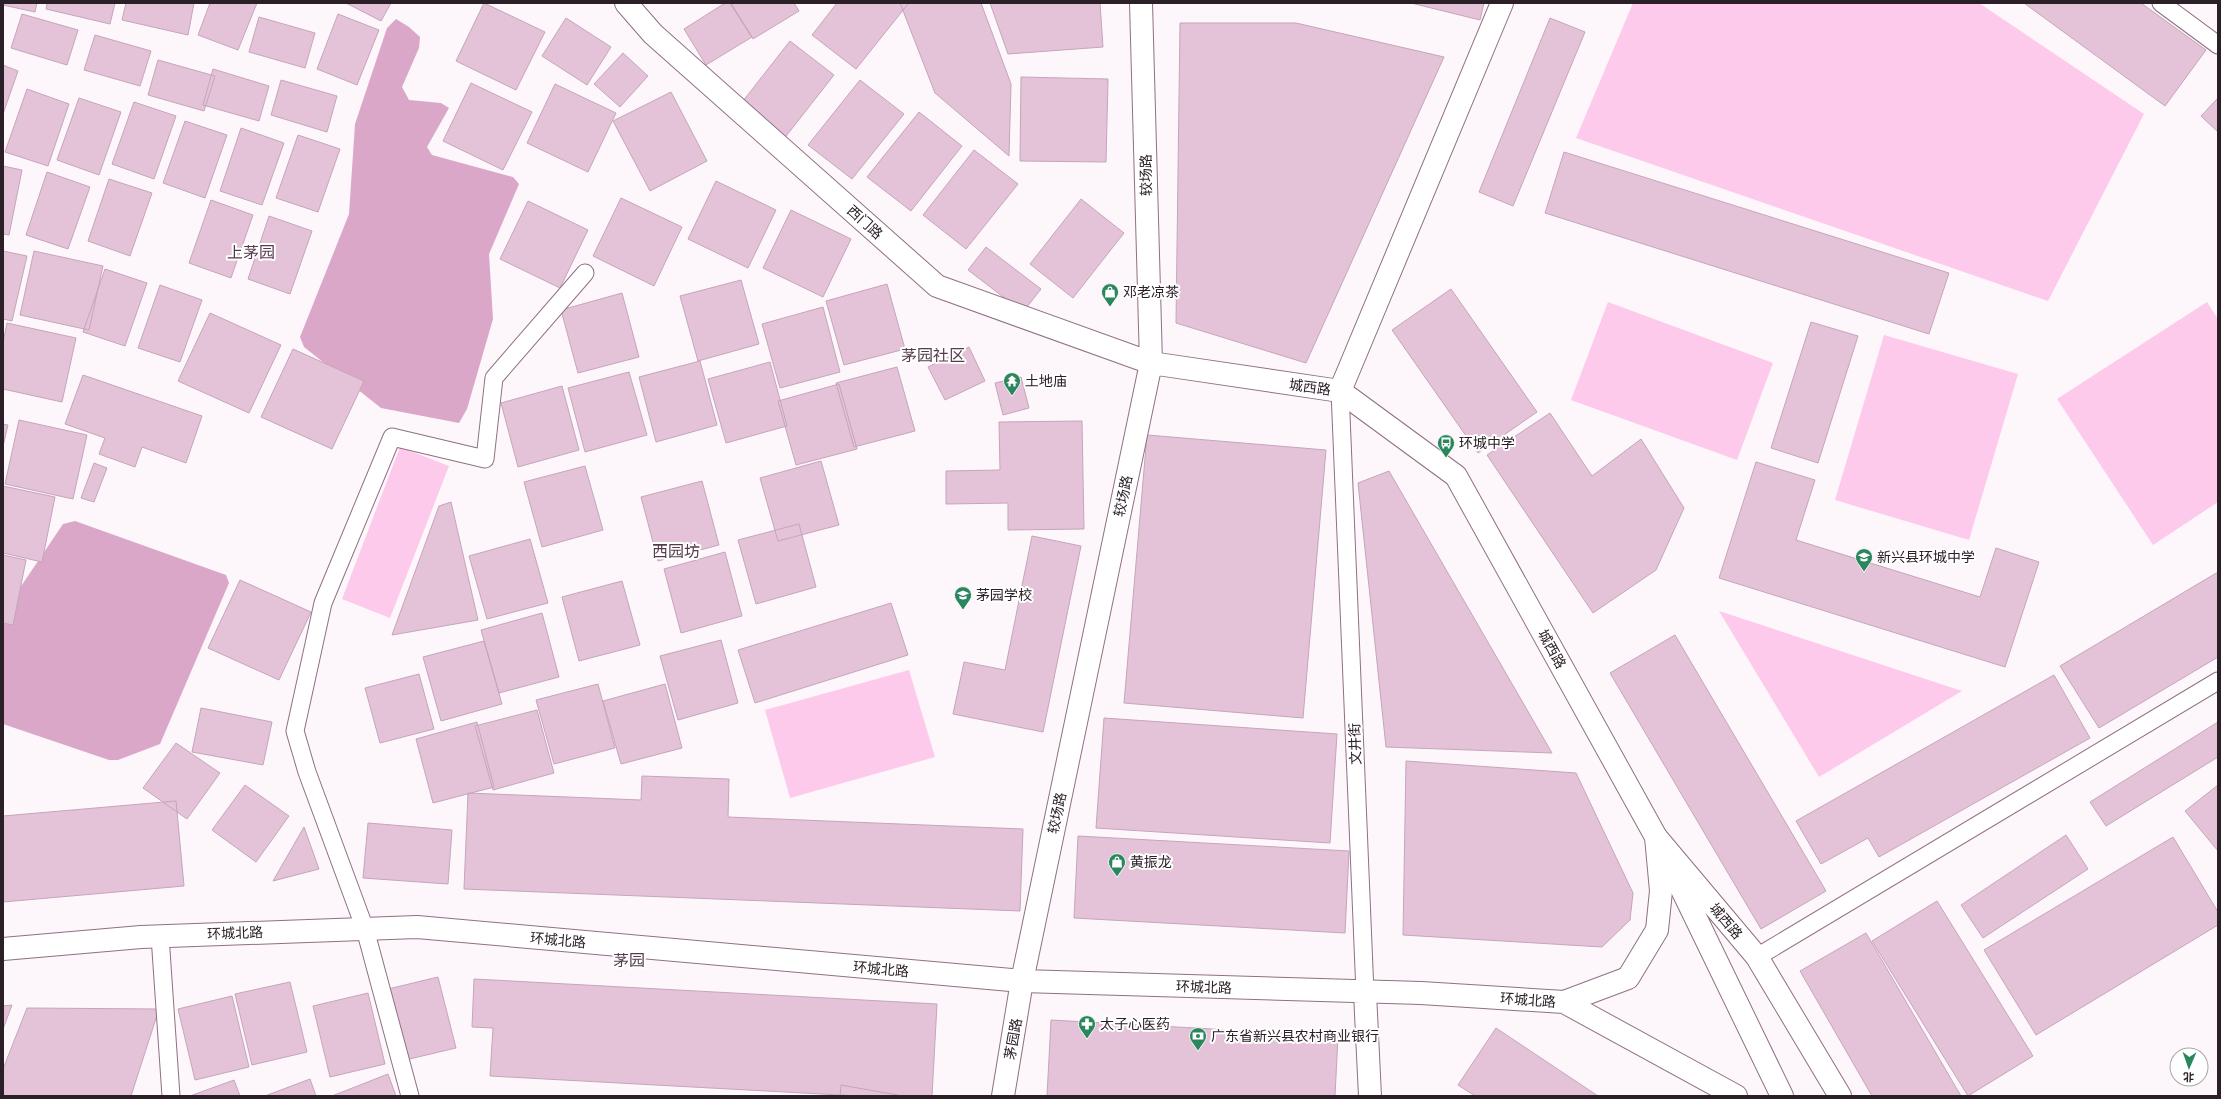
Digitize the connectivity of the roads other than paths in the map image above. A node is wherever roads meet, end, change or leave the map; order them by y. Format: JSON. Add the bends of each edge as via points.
{"nodes":[{"id":1,"x":626,"y":3,"type":"edge"},
{"id":2,"x":1141,"y":3,"type":"edge"},
{"id":3,"x":1502,"y":3,"type":"edge"},
{"id":4,"x":2161,"y":3,"type":"edge"},
{"id":5,"x":2218,"y":45,"type":"edge"},
{"id":6,"x":585,"y":273,"type":"dead end"},
{"id":7,"x":1151,"y":364,"type":"junction"},
{"id":8,"x":1340,"y":392,"type":"junction"},
{"id":9,"x":2218,"y":681,"type":"edge"},
{"id":10,"x":1656,"y":837,"type":"junction"},
{"id":11,"x":365,"y":929,"type":"junction"},
{"id":12,"x":160,"y":936,"type":"junction"},
{"id":13,"x":3,"y":949,"type":"edge"},
{"id":14,"x":1757,"y":957,"type":"junction"},
{"id":15,"x":1022,"y":981,"type":"junction"},
{"id":16,"x":1365,"y":993,"type":"junction"},
{"id":17,"x":1564,"y":1002,"type":"junction"},
{"id":18,"x":171,"y":1096,"type":"edge"},
{"id":19,"x":410,"y":1096,"type":"edge"},
{"id":20,"x":1003,"y":1096,"type":"edge"},
{"id":21,"x":1370,"y":1096,"type":"edge"},
{"id":22,"x":1736,"y":1096,"type":"edge"},
{"id":23,"x":1782,"y":1096,"type":"edge"},
{"id":24,"x":1840,"y":1096,"type":"edge"}],
"edges":[{"from":1,"to":7,"type":"street","name":"西门路","via":[[653,34],[937,286]]},
{"from":2,"to":7,"type":"street","name":"较场路"},
{"from":3,"to":8,"type":"street"},
{"from":4,"to":5,"type":"lane"},
{"from":6,"to":11,"type":"lane","via":[[494,378],[485,459],[392,437],[323,603],[295,731],[307,772]]},
{"from":7,"to":8,"type":"street","name":"城西路"},
{"from":7,"to":15,"type":"street","name":"较场路"},
{"from":8,"to":10,"type":"street","name":"城西路","via":[[1456,476]]},
{"from":8,"to":16,"type":"lane","name":"文井街"},
{"from":9,"to":14,"type":"lane"},
{"from":10,"to":14,"type":"street","name":"城西路"},
{"from":10,"to":17,"type":"street","via":[[1661,891],[1656,930],[1628,978]]},
{"from":10,"to":23,"type":"street"},
{"from":11,"to":12,"type":"street","name":"环城北路"},
{"from":11,"to":15,"type":"street","name":"环城北路","via":[[417,927]]},
{"from":11,"to":19,"type":"lane"},
{"from":12,"to":13,"type":"street","name":"环城北路"},
{"from":12,"to":18,"type":"lane"},
{"from":14,"to":24,"type":"street","name":"城西路"},
{"from":15,"to":16,"type":"street","name":"环城北路"},
{"from":15,"to":20,"type":"street","name":"茅园路"},
{"from":16,"to":17,"type":"street","name":"环城北路","via":[[1421,993]]},
{"from":16,"to":21,"type":"street","name":"文井街"},
{"from":17,"to":22,"type":"street","name":"环城北路"}]}
